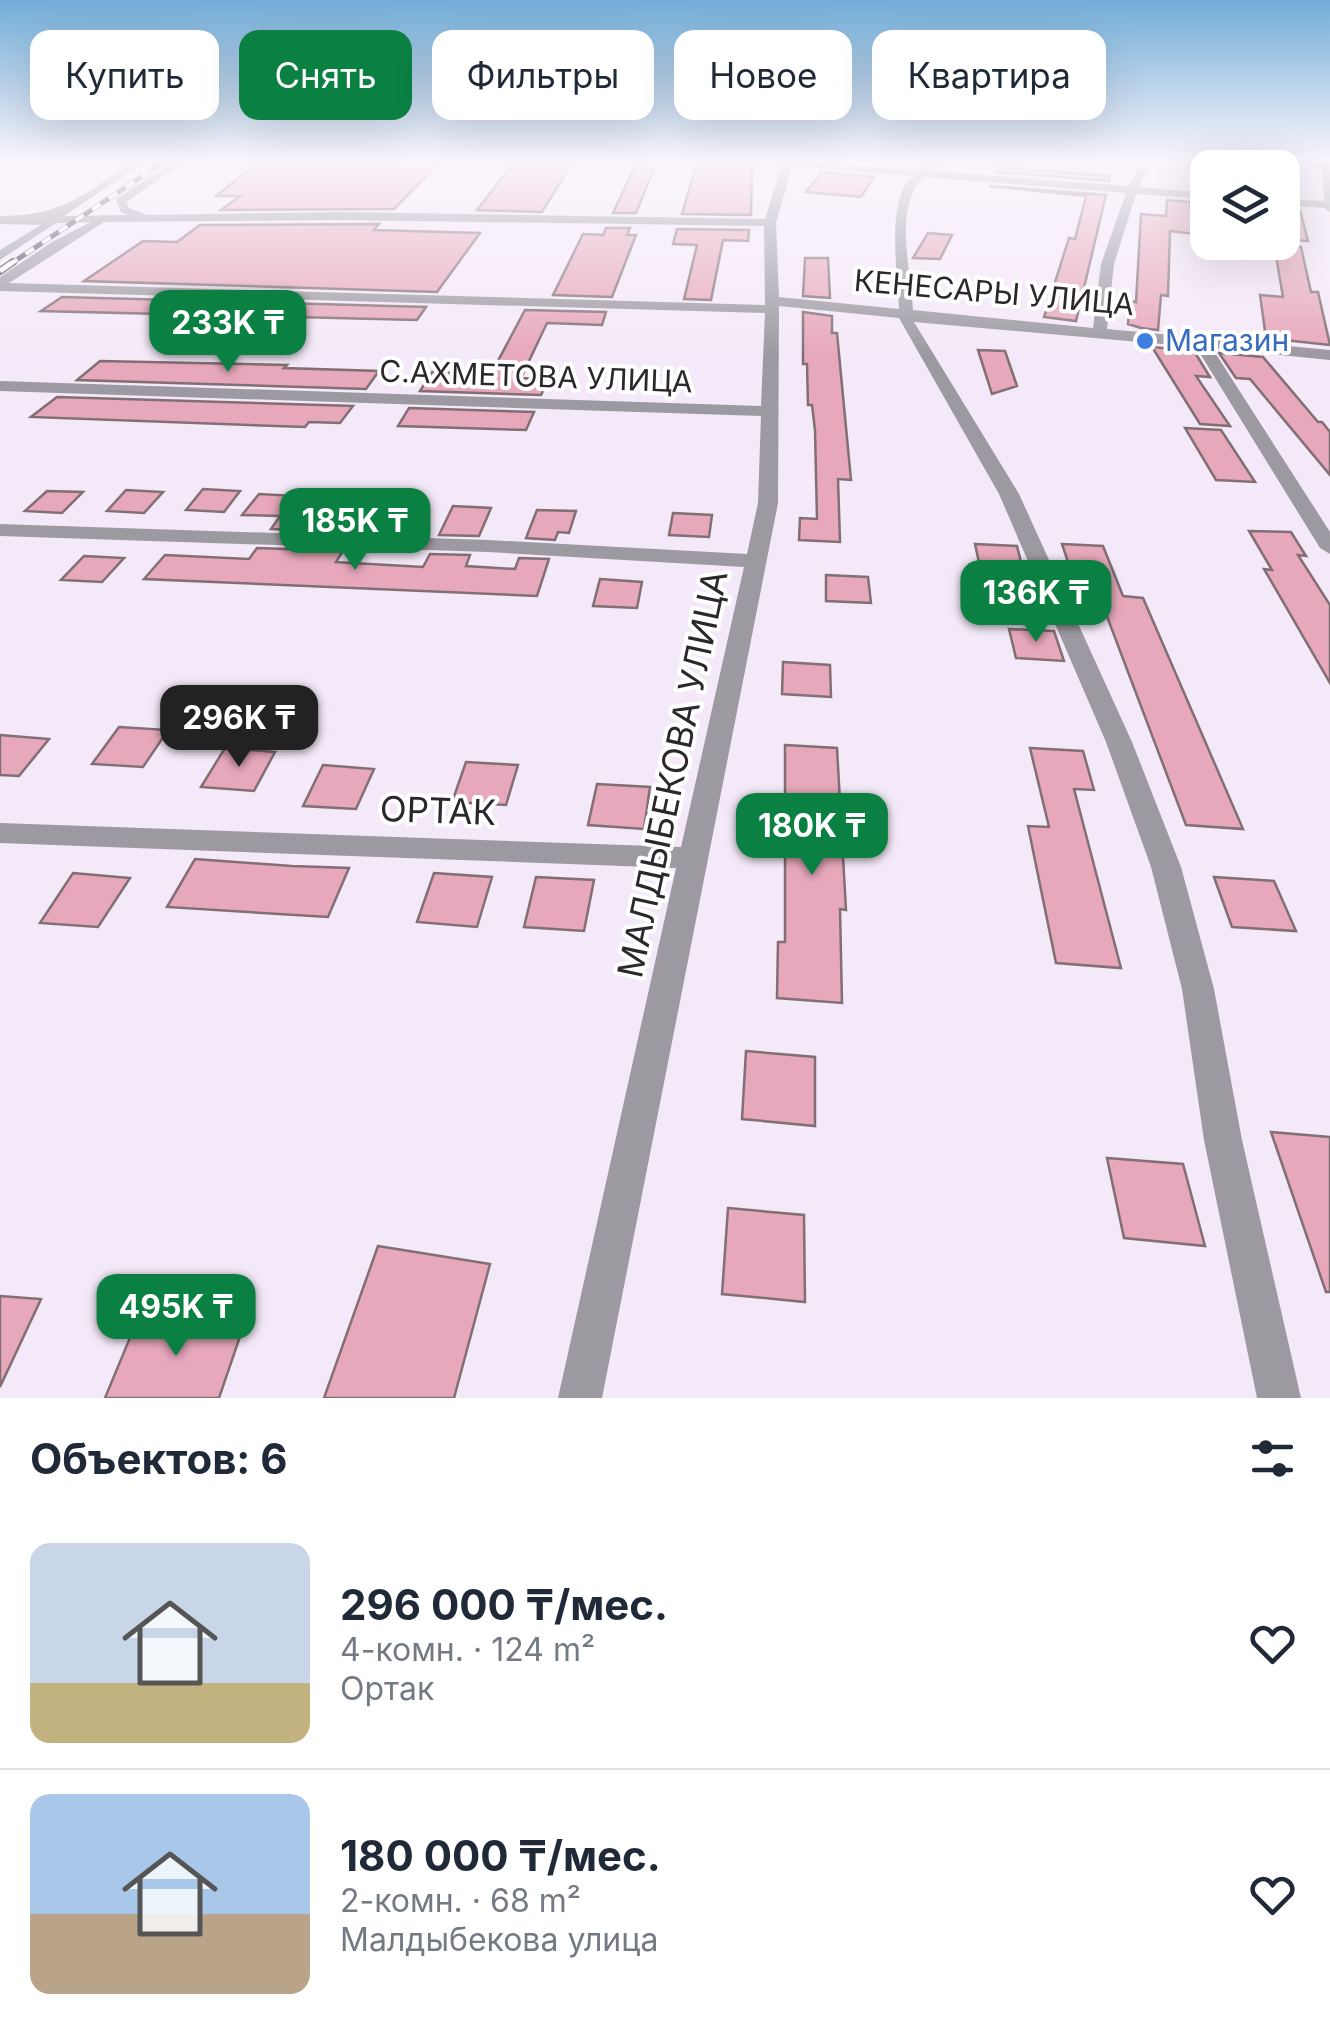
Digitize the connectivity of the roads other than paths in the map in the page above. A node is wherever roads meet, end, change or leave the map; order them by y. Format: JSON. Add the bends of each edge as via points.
{"nodes":[{"id":1,"x":47,"y":226,"type":"edge"},
{"id":2,"x":92,"y":226,"type":"edge"},
{"id":3,"x":770,"y":226,"type":"edge"},
{"id":4,"x":901,"y":226,"type":"edge"},
{"id":5,"x":1119,"y":226,"type":"edge"},
{"id":6,"x":0,"y":256,"type":"edge"},
{"id":7,"x":0,"y":285,"type":"edge"},
{"id":8,"x":772,"y":305,"type":"junction"},
{"id":9,"x":905,"y":312,"type":"junction"},
{"id":10,"x":1100,"y":330,"type":"junction"},
{"id":11,"x":1200,"y":340,"type":"junction"},
{"id":12,"x":1330,"y":355,"type":"edge"},
{"id":13,"x":0,"y":386,"type":"edge"},
{"id":14,"x":770,"y":411,"type":"junction"},
{"id":15,"x":0,"y":530,"type":"edge"},
{"id":16,"x":1330,"y":548,"type":"edge"},
{"id":17,"x":756,"y":561,"type":"junction"},
{"id":18,"x":0,"y":832,"type":"edge"},
{"id":19,"x":694,"y":858,"type":"junction"},
{"id":20,"x":580,"y":1398,"type":"edge"},
{"id":21,"x":1279,"y":1398,"type":"edge"}],
"edges":[{"from":1,"to":6,"type":"street"},
{"from":2,"to":7,"type":"street"},
{"from":3,"to":8,"type":"street","name":"МАЛДЫБЕКОВА УЛИЦА"},
{"from":4,"to":9,"type":"street"},
{"from":5,"to":10,"type":"street"},
{"from":7,"to":8,"type":"street","name":"КЕНЕСАРЫ УЛИЦА"},
{"from":8,"to":9,"type":"street","name":"КЕНЕСАРЫ УЛИЦА"},
{"from":8,"to":14,"type":"street","name":"МАЛДЫБЕКОВА УЛИЦА"},
{"from":9,"to":10,"type":"street","name":"КЕНЕСАРЫ УЛИЦА"},
{"from":9,"to":21,"type":"street","via":[[1010,494],[1166,867],[1198,990],[1222,1140]]},
{"from":10,"to":11,"type":"street","name":"КЕНЕСАРЫ УЛИЦА"},
{"from":11,"to":12,"type":"street","name":"КЕНЕСАРЫ УЛИЦА"},
{"from":11,"to":16,"type":"street"},
{"from":13,"to":14,"type":"street","name":"С.АХМЕТОВА УЛИЦА"},
{"from":14,"to":17,"type":"street","name":"МАЛДЫБЕКОВА УЛИЦА","via":[[768,503]]},
{"from":15,"to":17,"type":"street"},
{"from":17,"to":19,"type":"street","name":"МАЛДЫБЕКОВА УЛИЦА"},
{"from":18,"to":19,"type":"street","name":"ОРТАК"},
{"from":19,"to":20,"type":"street","name":"МАЛДЫБЕКОВА УЛИЦА"}]}
